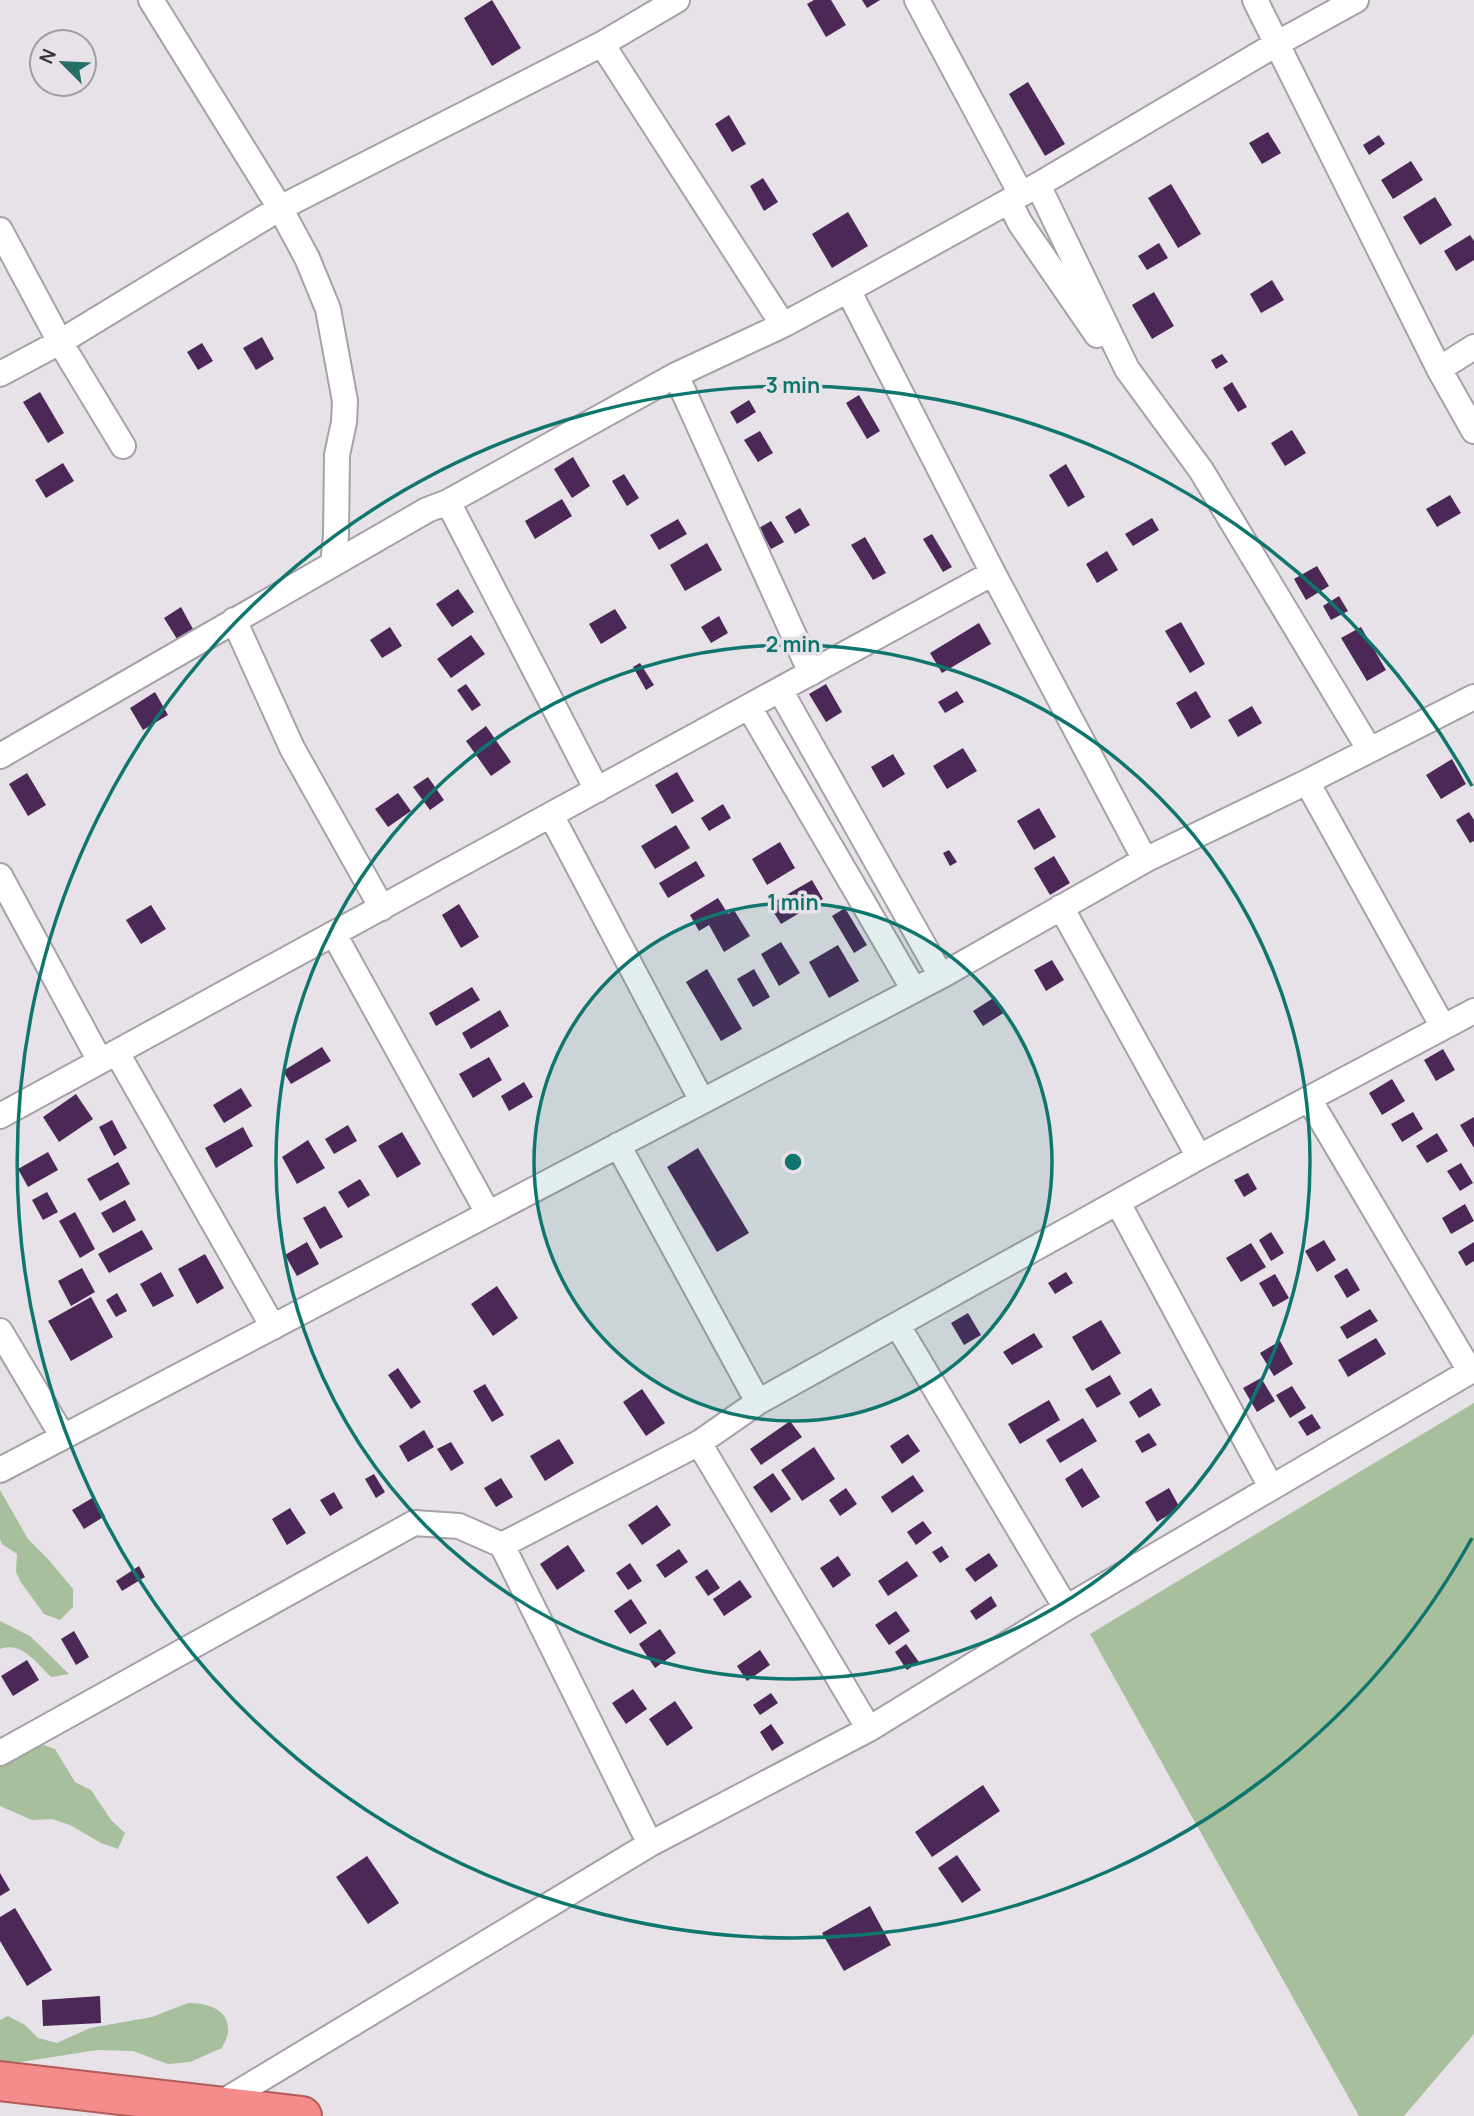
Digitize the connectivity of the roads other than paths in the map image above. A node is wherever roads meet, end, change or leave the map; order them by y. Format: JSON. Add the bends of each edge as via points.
{"nodes":[{"id":1,"x":151,"y":0,"type":"edge"},
{"id":2,"x":677,"y":0,"type":"edge"},
{"id":3,"x":917,"y":0,"type":"edge"},
{"id":4,"x":1255,"y":0,"type":"edge"},
{"id":5,"x":1356,"y":0,"type":"edge"},
{"id":6,"x":1278,"y":43,"type":"junction"},
{"id":7,"x":602,"y":44,"type":"junction"},
{"id":8,"x":1023,"y":194,"type":"junction"},
{"id":9,"x":280,"y":208,"type":"junction"},
{"id":10,"x":0,"y":230,"type":"edge"},
{"id":11,"x":848,"y":290,"type":"junction"},
{"id":12,"x":783,"y":325,"type":"junction"},
{"id":13,"x":60,"y":342,"type":"junction"},
{"id":14,"x":1474,"y":347,"type":"edge"},
{"id":15,"x":1439,"y":369,"type":"junction"},
{"id":16,"x":0,"y":374,"type":"edge"},
{"id":17,"x":676,"y":375,"type":"junction"},
{"id":18,"x":1474,"y":431,"type":"edge"},
{"id":19,"x":122,"y":446,"type":"dead end"},
{"id":20,"x":448,"y":502,"type":"junction"},
{"id":21,"x":333,"y":564,"type":"junction"},
{"id":22,"x":993,"y":573,"type":"junction"},
{"id":23,"x":234,"y":620,"type":"junction"},
{"id":24,"x":811,"y":673,"type":"junction"},
{"id":25,"x":780,"y":690,"type":"junction"},
{"id":26,"x":1474,"y":697,"type":"edge"},
{"id":27,"x":749,"y":707,"type":"junction"},
{"id":28,"x":1369,"y":749,"type":"junction"},
{"id":29,"x":0,"y":757,"type":"edge"},
{"id":30,"x":1307,"y":782,"type":"junction"},
{"id":31,"x":597,"y":790,"type":"junction"},
{"id":32,"x":551,"y":815,"type":"junction"},
{"id":33,"x":1145,"y":860,"type":"junction"},
{"id":34,"x":0,"y":876,"type":"edge"},
{"id":35,"x":1061,"y":907,"type":"junction"},
{"id":36,"x":382,"y":908,"type":"junction"},
{"id":37,"x":334,"y":934,"type":"junction"},
{"id":38,"x":941,"y":976,"type":"junction"},
{"id":39,"x":914,"y":990,"type":"junction"},
{"id":40,"x":1474,"y":1011,"type":"edge"},
{"id":41,"x":1443,"y":1027,"type":"junction"},
{"id":42,"x":108,"y":1057,"type":"junction"},
{"id":43,"x":1309,"y":1099,"type":"junction"},
{"id":44,"x":702,"y":1101,"type":"junction"},
{"id":45,"x":0,"y":1116,"type":"edge"},
{"id":46,"x":618,"y":1145,"type":"junction"},
{"id":47,"x":1199,"y":1157,"type":"junction"},
{"id":48,"x":1118,"y":1203,"type":"junction"},
{"id":49,"x":488,"y":1213,"type":"junction"},
{"id":50,"x":273,"y":1326,"type":"junction"},
{"id":51,"x":898,"y":1326,"type":"junction"},
{"id":52,"x":0,"y":1331,"type":"edge"},
{"id":53,"x":1472,"y":1370,"type":"edge"},
{"id":54,"x":758,"y":1402,"type":"junction"},
{"id":55,"x":63,"y":1437,"type":"junction"},
{"id":56,"x":699,"y":1443,"type":"junction"},
{"id":57,"x":0,"y":1470,"type":"edge"},
{"id":58,"x":1271,"y":1487,"type":"junction"},
{"id":59,"x":502,"y":1545,"type":"junction"},
{"id":60,"x":1066,"y":1608,"type":"junction"},
{"id":61,"x":869,"y":1729,"type":"junction"},
{"id":62,"x":0,"y":1753,"type":"edge"},
{"id":63,"x":650,"y":1844,"type":"junction"},
{"id":64,"x":0,"y":2081,"type":"edge"},
{"id":65,"x":216,"y":2106,"type":"junction"},
{"id":66,"x":302,"y":2116,"type":"edge"}],
"edges":[{"from":1,"to":9,"type":"street"},
{"from":2,"to":7,"type":"street"},
{"from":3,"to":8,"type":"street"},
{"from":4,"to":6,"type":"street"},
{"from":5,"to":6,"type":"street"},
{"from":6,"to":8,"type":"street"},
{"from":6,"to":15,"type":"street"},
{"from":7,"to":9,"type":"street"},
{"from":7,"to":12,"type":"street"},
{"from":8,"to":11,"type":"street"},
{"from":8,"to":28,"type":"street","via":[[1020,223],[1113,358],[1127,369],[1201,470]]},
{"from":9,"to":13,"type":"street"},
{"from":9,"to":21,"type":"street","via":[[328,309],[345,401],[337,455]]},
{"from":10,"to":13,"type":"street"},
{"from":11,"to":12,"type":"street"},
{"from":11,"to":22,"type":"street"},
{"from":12,"to":17,"type":"street"},
{"from":13,"to":16,"type":"street"},
{"from":13,"to":19,"type":"street"},
{"from":14,"to":15,"type":"street"},
{"from":15,"to":18,"type":"street"},
{"from":17,"to":20,"type":"street"},
{"from":17,"to":24,"type":"street"},
{"from":20,"to":21,"type":"street"},
{"from":20,"to":31,"type":"street"},
{"from":21,"to":23,"type":"street"},
{"from":22,"to":24,"type":"street"},
{"from":22,"to":33,"type":"street"},
{"from":23,"to":29,"type":"street"},
{"from":23,"to":36,"type":"street","via":[[292,748]]},
{"from":24,"to":25,"type":"street"},
{"from":25,"to":27,"type":"street"},
{"from":25,"to":38,"type":"street"},
{"from":26,"to":28,"type":"street"},
{"from":27,"to":31,"type":"street"},
{"from":27,"to":39,"type":"street"},
{"from":28,"to":30,"type":"street"},
{"from":30,"to":33,"type":"street"},
{"from":30,"to":41,"type":"street"},
{"from":31,"to":32,"type":"street"},
{"from":32,"to":36,"type":"street"},
{"from":32,"to":44,"type":"street"},
{"from":33,"to":35,"type":"street"},
{"from":34,"to":42,"type":"street"},
{"from":35,"to":38,"type":"street"},
{"from":35,"to":47,"type":"street"},
{"from":36,"to":37,"type":"street"},
{"from":37,"to":42,"type":"street"},
{"from":37,"to":49,"type":"street"},
{"from":38,"to":39,"type":"street"},
{"from":39,"to":44,"type":"street"},
{"from":40,"to":41,"type":"street"},
{"from":41,"to":43,"type":"street"},
{"from":42,"to":45,"type":"street"},
{"from":42,"to":50,"type":"street"},
{"from":43,"to":47,"type":"street"},
{"from":43,"to":53,"type":"street"},
{"from":44,"to":46,"type":"street"},
{"from":46,"to":49,"type":"street"},
{"from":46,"to":54,"type":"street"},
{"from":47,"to":48,"type":"street"},
{"from":48,"to":51,"type":"street"},
{"from":48,"to":58,"type":"street"},
{"from":49,"to":50,"type":"street"},
{"from":50,"to":55,"type":"street"},
{"from":51,"to":54,"type":"street"},
{"from":51,"to":60,"type":"street"},
{"from":52,"to":55,"type":"street"},
{"from":53,"to":58,"type":"street"},
{"from":54,"to":56,"type":"street"},
{"from":55,"to":57,"type":"street"},
{"from":56,"to":59,"type":"street"},
{"from":56,"to":61,"type":"street"},
{"from":58,"to":60,"type":"street"},
{"from":59,"to":62,"type":"street","via":[[459,1526],[414,1522]]},
{"from":59,"to":63,"type":"street"},
{"from":60,"to":61,"type":"street"},
{"from":61,"to":63,"type":"street"},
{"from":63,"to":65,"type":"street"},
{"from":64,"to":65,"type":"highway"},
{"from":65,"to":66,"type":"highway"}]}
